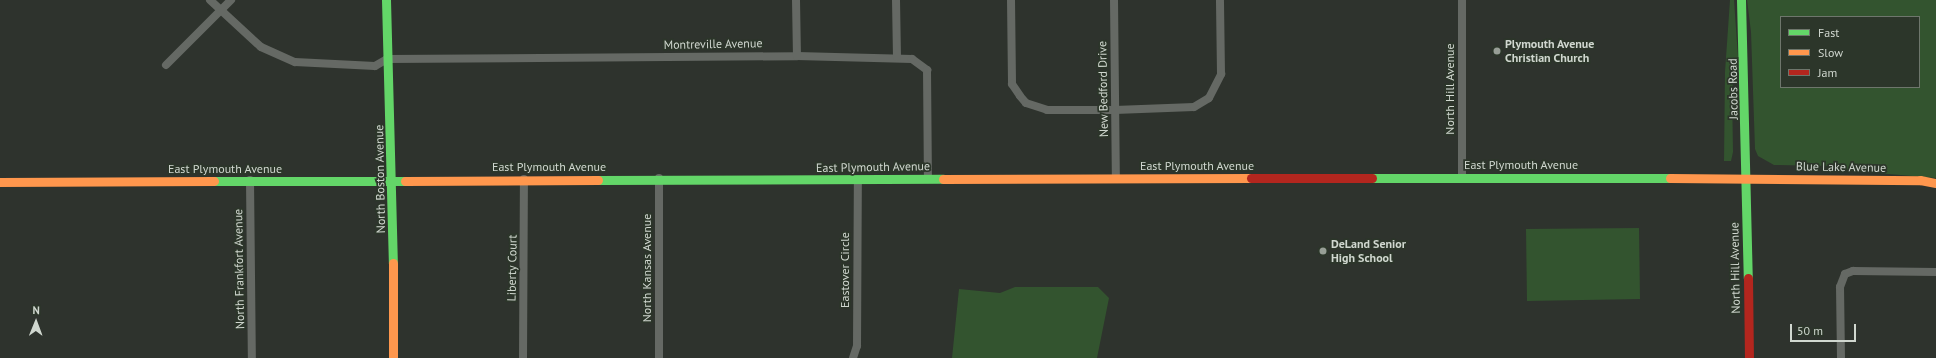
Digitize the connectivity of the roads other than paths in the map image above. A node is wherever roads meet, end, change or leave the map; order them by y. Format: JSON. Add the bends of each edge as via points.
{"nodes":[{"id":1,"x":210,"y":0,"type":"edge"},
{"id":2,"x":231,"y":0,"type":"edge"},
{"id":3,"x":386,"y":0,"type":"edge"},
{"id":4,"x":796,"y":0,"type":"edge"},
{"id":5,"x":896,"y":0,"type":"edge"},
{"id":6,"x":1010,"y":0,"type":"edge"},
{"id":7,"x":1114,"y":0,"type":"edge"},
{"id":8,"x":1220,"y":0,"type":"edge"},
{"id":9,"x":1462,"y":0,"type":"edge"},
{"id":10,"x":1741,"y":0,"type":"edge"},
{"id":11,"x":221,"y":10,"type":"junction"},
{"id":12,"x":796,"y":56,"type":"junction"},
{"id":13,"x":897,"y":57,"type":"junction"},
{"id":14,"x":387,"y":59,"type":"junction"},
{"id":15,"x":166,"y":65,"type":"dead end"},
{"id":16,"x":1115,"y":110,"type":"junction"},
{"id":17,"x":1746,"y":177,"type":"junction"},
{"id":18,"x":659,"y":178,"type":"junction"},
{"id":19,"x":1116,"y":178,"type":"junction"},
{"id":20,"x":1462,"y":178,"type":"junction"},
{"id":21,"x":524,"y":179,"type":"junction"},
{"id":22,"x":928,"y":179,"type":"junction"},
{"id":23,"x":250,"y":180,"type":"junction"},
{"id":24,"x":394,"y":180,"type":"junction"},
{"id":25,"x":858,"y":181,"type":"junction"},
{"id":26,"x":0,"y":182,"type":"edge"},
{"id":27,"x":1936,"y":183,"type":"edge"},
{"id":28,"x":1936,"y":272,"type":"edge"},
{"id":29,"x":252,"y":358,"type":"edge"},
{"id":30,"x":393,"y":358,"type":"edge"},
{"id":31,"x":523,"y":358,"type":"edge"},
{"id":32,"x":659,"y":358,"type":"edge"},
{"id":33,"x":853,"y":358,"type":"edge"},
{"id":34,"x":1749,"y":358,"type":"edge"},
{"id":35,"x":1841,"y":358,"type":"edge"}],
"edges":[{"from":1,"to":11,"type":"street","name":"Montreville Avenue"},
{"from":2,"to":11,"type":"street"},
{"from":3,"to":14,"type":"main road","name":"North Boston Avenue"},
{"from":4,"to":12,"type":"street"},
{"from":5,"to":13,"type":"street"},
{"from":6,"to":16,"type":"street","via":[[1012,84],[1026,103],[1047,110]]},
{"from":7,"to":16,"type":"street","name":"New Bedford Drive"},
{"from":8,"to":16,"type":"street","via":[[1221,74],[1209,98],[1194,107]]},
{"from":9,"to":20,"type":"street","name":"North Hill Avenue"},
{"from":10,"to":17,"type":"main road","name":"Jacobs Road","via":[[1744,30]]},
{"from":11,"to":14,"type":"street","name":"Montreville Avenue","via":[[261,47],[295,62],[375,66]]},
{"from":11,"to":15,"type":"street"},
{"from":12,"to":13,"type":"street","name":"Montreville Avenue"},
{"from":12,"to":14,"type":"street","name":"Montreville Avenue"},
{"from":13,"to":22,"type":"street","name":"Montreville Avenue","via":[[912,59],[927,70]]},
{"from":14,"to":24,"type":"main road","name":"North Boston Avenue"},
{"from":16,"to":19,"type":"street","name":"New Bedford Drive"},
{"from":17,"to":20,"type":"main road","name":"East Plymouth Avenue"},
{"from":17,"to":27,"type":"main road","name":"Blue Lake Avenue","via":[[1920,180]]},
{"from":17,"to":34,"type":"main road","name":"North Hill Avenue"},
{"from":18,"to":21,"type":"main road","name":"East Plymouth Avenue"},
{"from":18,"to":25,"type":"main road","name":"East Plymouth Avenue"},
{"from":18,"to":32,"type":"street","name":"North Kansas Avenue"},
{"from":19,"to":20,"type":"main road","name":"East Plymouth Avenue"},
{"from":19,"to":22,"type":"main road","name":"East Plymouth Avenue"},
{"from":21,"to":24,"type":"main road","name":"East Plymouth Avenue"},
{"from":21,"to":31,"type":"street","name":"Liberty Court"},
{"from":22,"to":25,"type":"main road","name":"East Plymouth Avenue"},
{"from":23,"to":24,"type":"main road","name":"East Plymouth Avenue"},
{"from":23,"to":26,"type":"main road","name":"East Plymouth Avenue"},
{"from":23,"to":29,"type":"street","name":"North Frankfort Avenue"},
{"from":24,"to":30,"type":"main road","name":"North Boston Avenue"},
{"from":25,"to":33,"type":"street","name":"Eastover Circle","via":[[857,346]]},
{"from":28,"to":35,"type":"street","via":[[1853,271],[1845,274],[1840,287]]}]}
